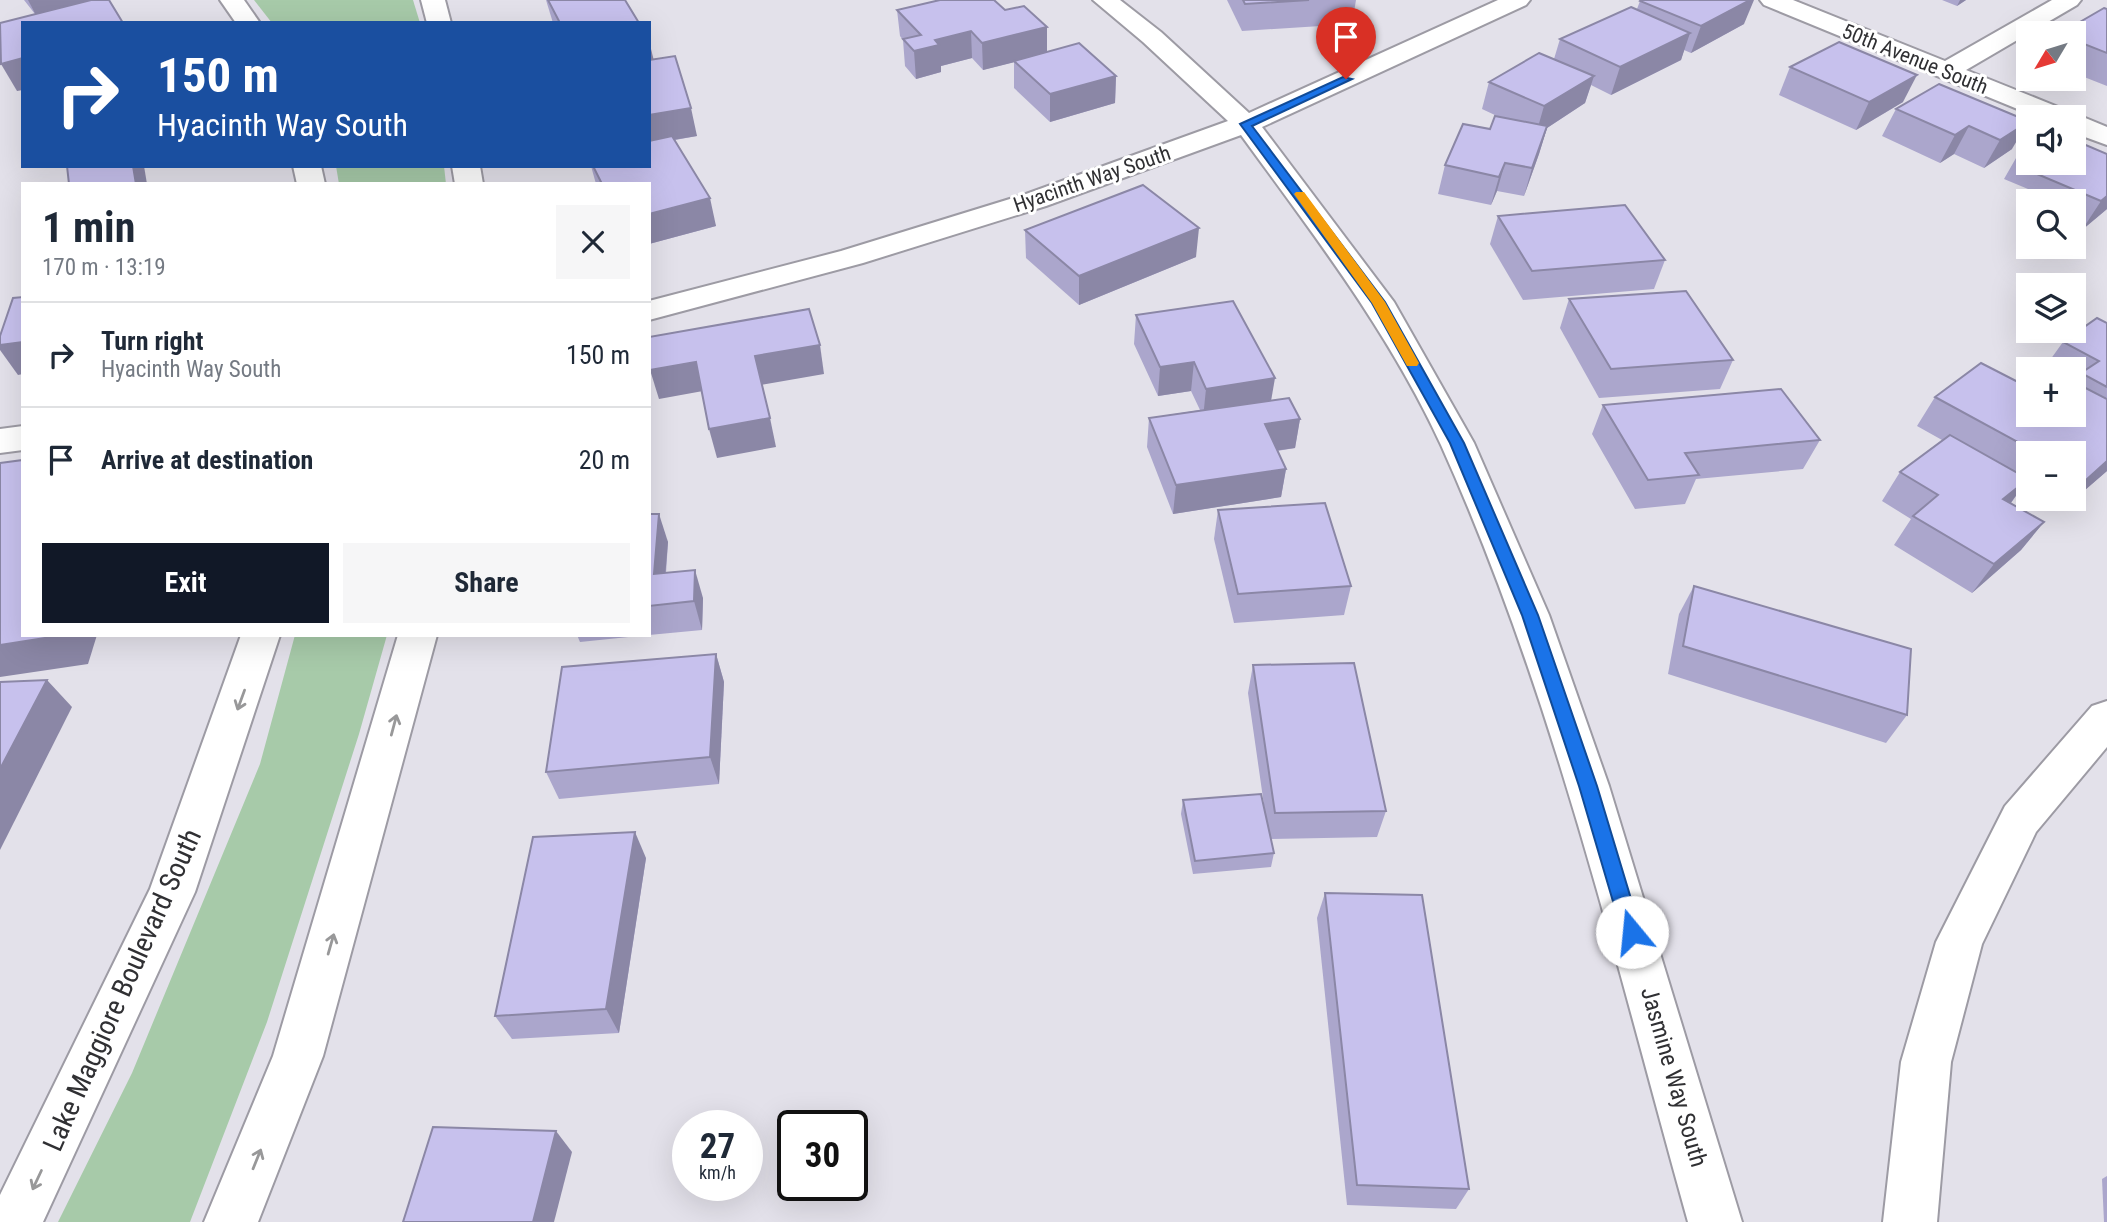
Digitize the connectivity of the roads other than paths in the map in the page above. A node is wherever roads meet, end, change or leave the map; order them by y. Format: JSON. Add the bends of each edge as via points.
{"nodes":[{"id":1,"x":232,"y":0,"type":"edge"},
{"id":2,"x":433,"y":0,"type":"edge"},
{"id":3,"x":1105,"y":0,"type":"edge"},
{"id":4,"x":1518,"y":0,"type":"edge"},
{"id":5,"x":1772,"y":0,"type":"edge"},
{"id":6,"x":2069,"y":0,"type":"edge"},
{"id":7,"x":247,"y":21,"type":"edge"},
{"id":8,"x":438,"y":21,"type":"edge"},
{"id":9,"x":1947,"y":71,"type":"junction"},
{"id":10,"x":2030,"y":105,"type":"edge"},
{"id":11,"x":1246,"y":124,"type":"junction"},
{"id":12,"x":2086,"y":128,"type":"edge"},
{"id":13,"x":2107,"y":137,"type":"edge"},
{"id":14,"x":651,"y":310,"type":"edge"},
{"id":15,"x":21,"y":438,"type":"edge"},
{"id":16,"x":0,"y":441,"type":"edge"},
{"id":17,"x":260,"y":637,"type":"edge"},
{"id":18,"x":417,"y":637,"type":"edge"},
{"id":19,"x":2107,"y":718,"type":"edge"},
{"id":20,"x":15,"y":1222,"type":"edge"},
{"id":21,"x":231,"y":1222,"type":"edge"},
{"id":22,"x":1716,"y":1222,"type":"edge"},
{"id":23,"x":1910,"y":1222,"type":"edge"}],
"edges":[{"from":1,"to":7,"type":"street"},
{"from":2,"to":8,"type":"street"},
{"from":3,"to":11,"type":"street","name":"Jasmine Way South"},
{"from":4,"to":11,"type":"street","name":"Hyacinth Way South"},
{"from":5,"to":9,"type":"street","name":"50th Avenue South"},
{"from":6,"to":9,"type":"street"},
{"from":9,"to":10,"type":"street","name":"50th Avenue South"},
{"from":11,"to":14,"type":"street","name":"Hyacinth Way South","via":[[1009,208],[852,257]]},
{"from":11,"to":22,"type":"street","name":"Jasmine Way South","via":[[1378,302],[1462,455],[1530,615],[1588,786]]},
{"from":12,"to":13,"type":"street"},
{"from":15,"to":16,"type":"street"},
{"from":17,"to":20,"type":"street","name":"Lake Maggiore Boulevard South","one_way":true,"via":[[172,892]]},
{"from":21,"to":18,"type":"street","one_way":true,"via":[[298,1056]]},
{"from":19,"to":23,"type":"street","via":[[2020,819],[1959,942],[1926,1062]]}]}
